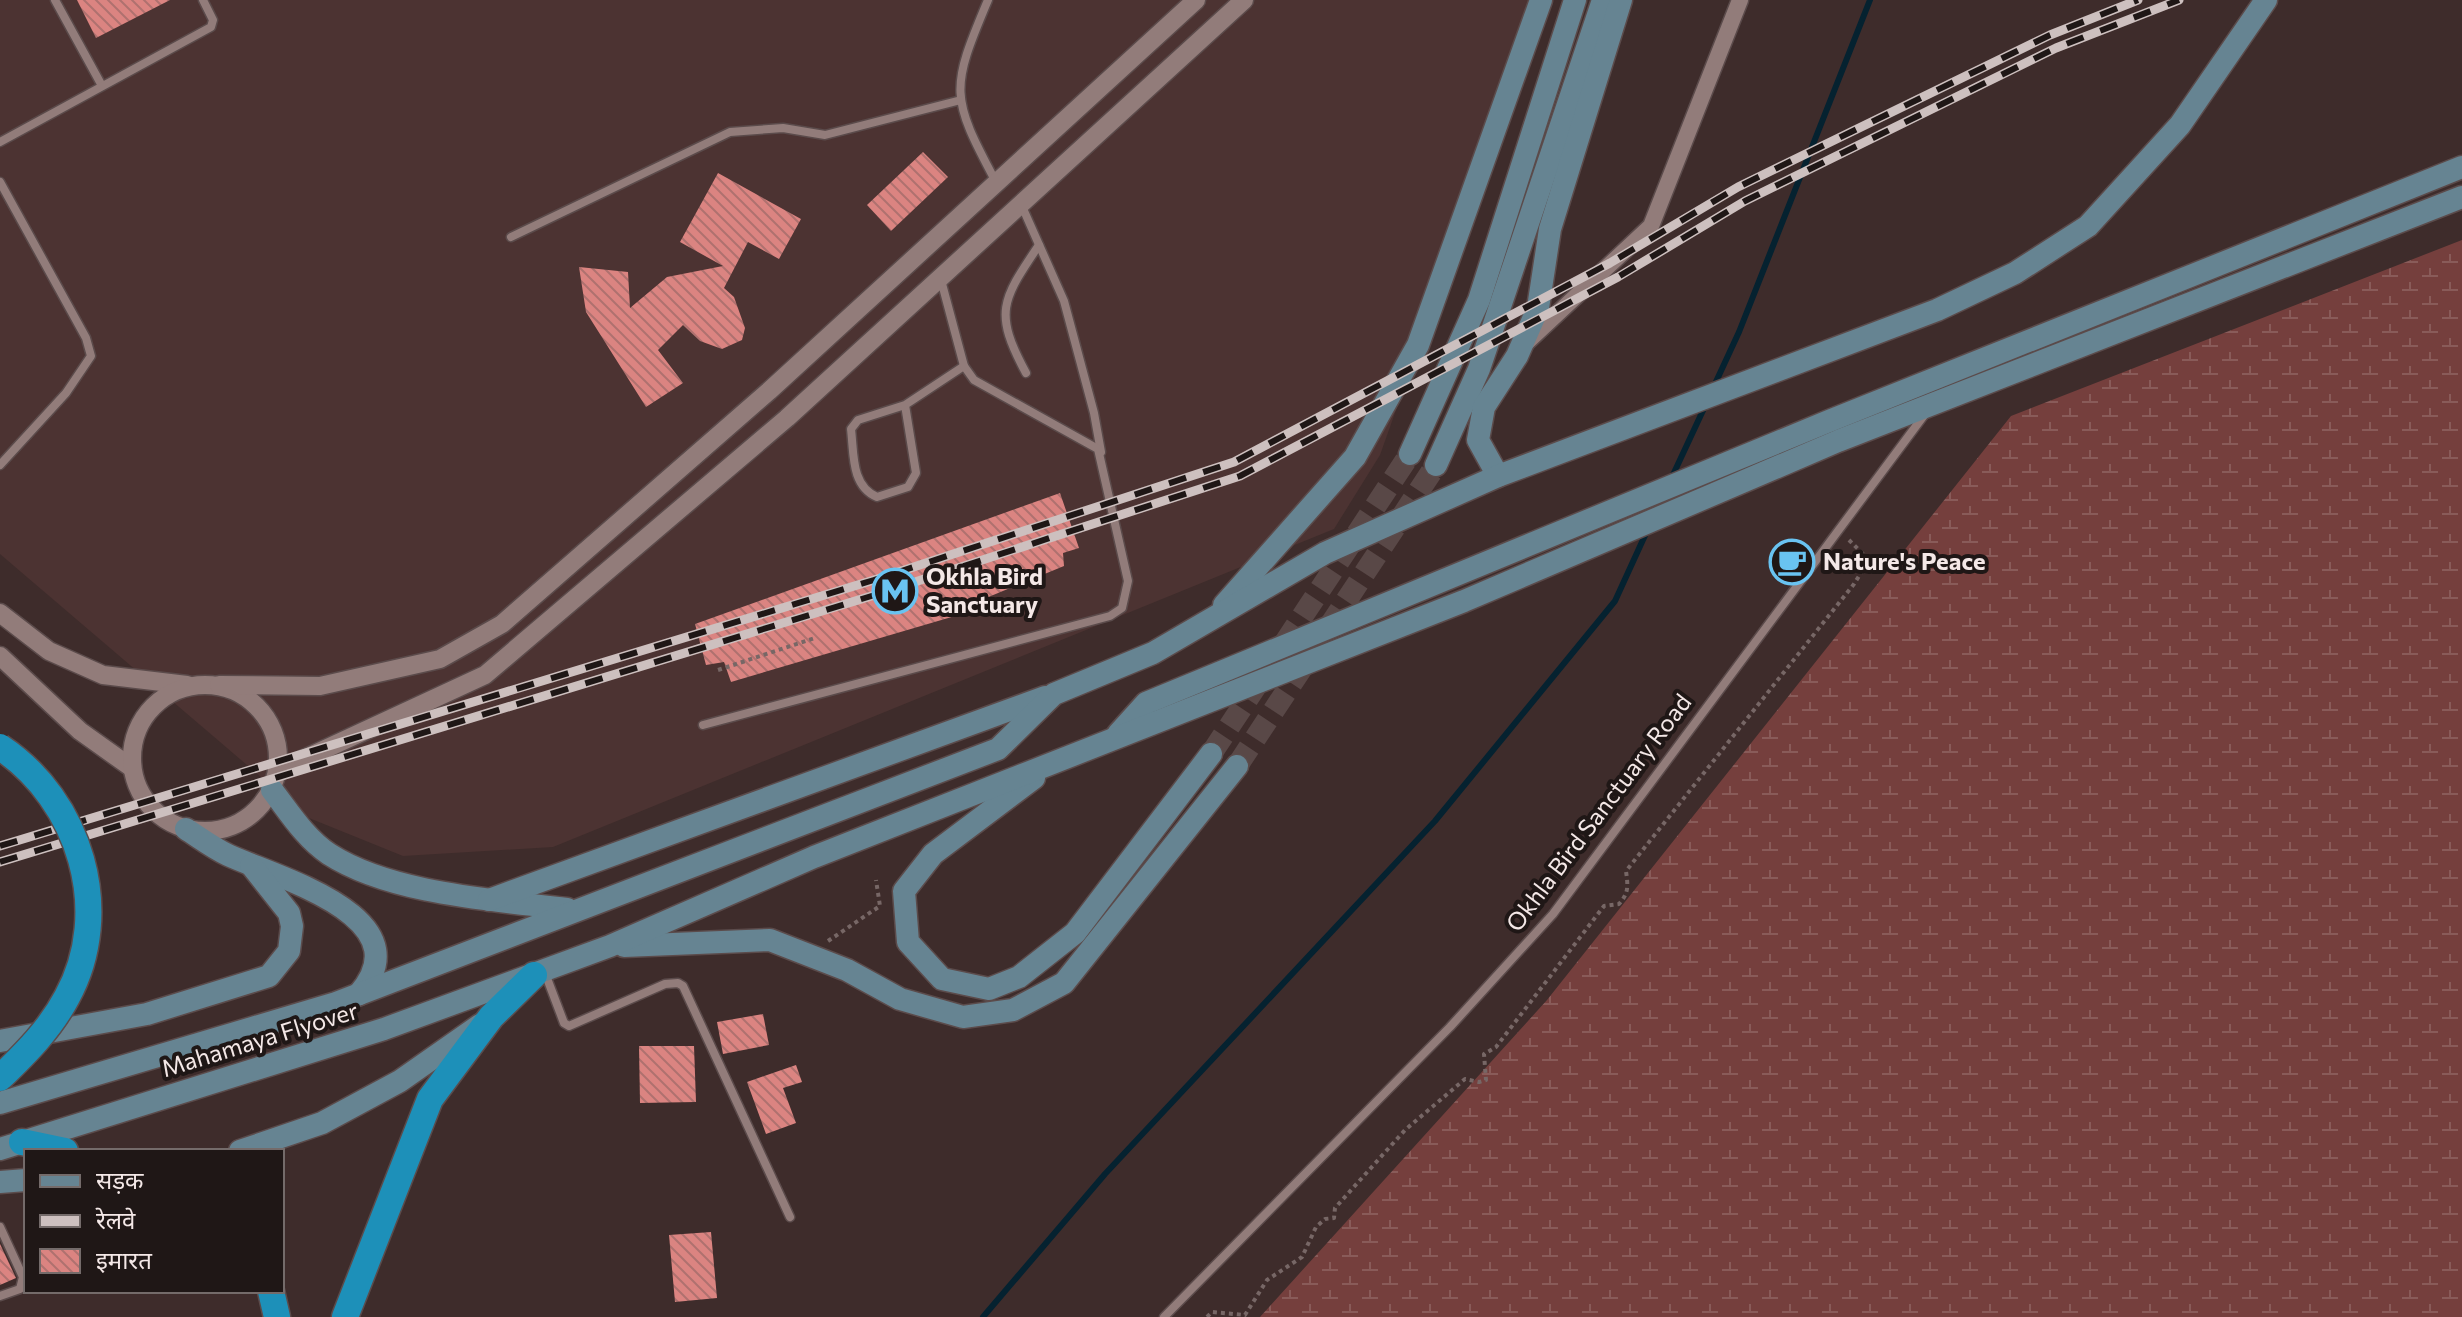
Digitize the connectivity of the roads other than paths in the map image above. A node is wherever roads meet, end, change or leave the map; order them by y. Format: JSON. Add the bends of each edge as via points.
{"nodes":[{"id":1,"x":55,"y":0,"type":"edge"},
{"id":2,"x":203,"y":0,"type":"edge"},
{"id":3,"x":988,"y":0,"type":"edge"},
{"id":4,"x":1196,"y":0,"type":"edge"},
{"id":5,"x":1244,"y":0,"type":"edge"},
{"id":6,"x":1541,"y":0,"type":"edge"},
{"id":7,"x":1575,"y":0,"type":"edge"},
{"id":8,"x":1603,"y":0,"type":"edge"},
{"id":9,"x":1621,"y":0,"type":"edge"},
{"id":10,"x":1740,"y":0,"type":"edge"},
{"id":11,"x":2266,"y":0,"type":"edge"},
{"id":12,"x":101,"y":84,"type":"junction"},
{"id":13,"x":961,"y":100,"type":"junction"},
{"id":14,"x":0,"y":142,"type":"edge"},
{"id":15,"x":2462,"y":167,"type":"edge"},
{"id":16,"x":0,"y":182,"type":"edge"},
{"id":17,"x":997,"y":183,"type":"junction"},
{"id":18,"x":2462,"y":197,"type":"edge"},
{"id":19,"x":1021,"y":203,"type":"junction"},
{"id":20,"x":511,"y":237,"type":"dead end"},
{"id":21,"x":1039,"y":245,"type":"junction"},
{"id":22,"x":940,"y":276,"type":"junction"},
{"id":23,"x":1521,"y":348,"type":"junction"},
{"id":24,"x":964,"y":366,"type":"junction"},
{"id":25,"x":1026,"y":373,"type":"dead end"},
{"id":26,"x":905,"y":405,"type":"junction"},
{"id":27,"x":1930,"y":407,"type":"junction"},
{"id":28,"x":1833,"y":431,"type":"junction"},
{"id":29,"x":1410,"y":454,"type":"tunnel mouth"},
{"id":30,"x":1102,"y":458,"type":"junction"},
{"id":31,"x":0,"y":465,"type":"edge"},
{"id":32,"x":1436,"y":465,"type":"tunnel mouth"},
{"id":33,"x":1498,"y":476,"type":"junction"},
{"id":34,"x":0,"y":613,"type":"edge"},
{"id":35,"x":1210,"y":621,"type":"junction"},
{"id":36,"x":0,"y":656,"type":"edge"},
{"id":37,"x":191,"y":685,"type":"junction"},
{"id":38,"x":219,"y":685,"type":"junction"},
{"id":39,"x":1054,"y":694,"type":"junction"},
{"id":40,"x":703,"y":725,"type":"dead end"},
{"id":41,"x":1114,"y":739,"type":"junction"},
{"id":42,"x":0,"y":747,"type":"edge"},
{"id":43,"x":1211,"y":754,"type":"tunnel mouth"},
{"id":44,"x":1057,"y":761,"type":"junction"},
{"id":45,"x":1237,"y":766,"type":"tunnel mouth"},
{"id":46,"x":132,"y":768,"type":"junction"},
{"id":47,"x":275,"y":781,"type":"junction"},
{"id":48,"x":186,"y":829,"type":"junction"},
{"id":49,"x":251,"y":865,"type":"junction"},
{"id":50,"x":489,"y":900,"type":"junction"},
{"id":51,"x":573,"y":910,"type":"junction"},
{"id":52,"x":610,"y":946,"type":"junction"},
{"id":53,"x":540,"y":973,"type":"junction"},
{"id":54,"x":359,"y":994,"type":"junction"},
{"id":55,"x":491,"y":1017,"type":"junction"},
{"id":56,"x":0,"y":1041,"type":"edge"},
{"id":57,"x":0,"y":1078,"type":"edge"},
{"id":58,"x":0,"y":1103,"type":"edge"},
{"id":59,"x":11,"y":1146,"type":"edge"},
{"id":60,"x":43,"y":1149,"type":"edge"},
{"id":61,"x":246,"y":1149,"type":"edge"},
{"id":62,"x":24,"y":1180,"type":"edge"},
{"id":63,"x":0,"y":1182,"type":"edge"},
{"id":64,"x":790,"y":1217,"type":"dead end"},
{"id":65,"x":0,"y":1227,"type":"edge"},
{"id":66,"x":271,"y":1293,"type":"edge"},
{"id":67,"x":0,"y":1296,"type":"edge"},
{"id":68,"x":277,"y":1317,"type":"edge"},
{"id":69,"x":345,"y":1317,"type":"edge"},
{"id":70,"x":1164,"y":1317,"type":"edge"}],
"edges":[{"from":1,"to":12,"type":"lane"},
{"from":2,"to":12,"type":"lane","via":[[213,26]]},
{"from":3,"to":13,"type":"lane","via":[[963,63]]},
{"from":4,"to":17,"type":"street"},
{"from":5,"to":19,"type":"street"},
{"from":6,"to":35,"type":"main road","via":[[1418,345],[1355,457]]},
{"from":7,"to":29,"type":"main road","via":[[1479,300]]},
{"from":8,"to":32,"type":"main road","via":[[1479,369]]},
{"from":9,"to":23,"type":"main road","via":[[1550,229],[1538,308]]},
{"from":10,"to":23,"type":"street","via":[[1651,226]]},
{"from":11,"to":33,"type":"main road","via":[[2180,125],[2088,226],[2015,273],[1937,310]]},
{"from":12,"to":14,"type":"lane"},
{"from":13,"to":17,"type":"lane","via":[[966,124]]},
{"from":13,"to":20,"type":"lane","via":[[825,135],[783,128],[730,132]]},
{"from":15,"to":28,"type":"main road"},
{"from":16,"to":31,"type":"lane","via":[[91,356],[50,412]]},
{"from":17,"to":38,"type":"street","via":[[502,624],[440,659],[320,686]]},
{"from":18,"to":27,"type":"main road"},
{"from":19,"to":21,"type":"lane"},
{"from":19,"to":22,"type":"street"},
{"from":21,"to":25,"type":"lane","via":[[1005,305],[1007,337]]},
{"from":21,"to":30,"type":"lane","via":[[1064,301]]},
{"from":22,"to":24,"type":"lane"},
{"from":22,"to":47,"type":"street","via":[[787,418],[485,675]]},
{"from":23,"to":33,"type":"main road","via":[[1484,407],[1478,440]]},
{"from":24,"to":26,"type":"lane"},
{"from":24,"to":30,"type":"lane","via":[[986,388],[1089,442]]},
{"from":26,"to":26,"type":"lane","via":[[916,473],[908,487],[877,497],[865,492],[857,478],[851,429],[858,420]]},
{"from":27,"to":28,"type":"main road"},
{"from":27,"to":70,"type":"lane","name":"Okhla Bird Sanctuary Road","via":[[1553,914],[1450,1027]]},
{"from":28,"to":41,"type":"main road","name":"Mahamaya Flyover","via":[[1464,601]]},
{"from":28,"to":41,"type":"main road","via":[[1460,574],[1146,703]]},
{"from":30,"to":40,"type":"lane","via":[[1128,581],[1122,608],[1110,616]]},
{"from":33,"to":35,"type":"main road","via":[[1325,553]]},
{"from":34,"to":37,"type":"street","via":[[49,651],[103,675]]},
{"from":35,"to":39,"type":"main road","via":[[1153,653]]},
{"from":36,"to":46,"type":"street","via":[[80,731]]},
{"from":37,"to":38,"type":"street"},
{"from":37,"to":46,"type":"street","via":[[165,696],[144,715],[133,740]]},
{"from":38,"to":47,"type":"street","via":[[245,696],[267,716],[278,742]]},
{"from":39,"to":50,"type":"main road"},
{"from":39,"to":51,"type":"main road","name":"Mahamaya Flyover","via":[[998,749]]},
{"from":41,"to":44,"type":"main road","name":"Mahamaya Flyover"},
{"from":42,"to":57,"type":"highway","bridge":true,"via":[[36,777],[67,821],[83,864],[89,909],[81,963],[67,997],[39,1039]]},
{"from":43,"to":44,"type":"main road","via":[[1075,933],[1019,977],[989,989],[942,979],[908,942],[904,891],[933,854]]},
{"from":44,"to":52,"type":"main road","name":"Mahamaya Flyover","via":[[814,857]]},
{"from":45,"to":52,"type":"main road","via":[[1064,983],[1013,1010],[963,1017],[900,999],[770,940]]},
{"from":46,"to":48,"type":"street","via":[[150,806]]},
{"from":47,"to":48,"type":"street","via":[[261,807],[236,824],[207,831]]},
{"from":47,"to":50,"type":"main road","via":[[308,836],[329,854],[398,882]]},
{"from":48,"to":49,"type":"main road"},
{"from":49,"to":54,"type":"main road","via":[[305,886],[363,925],[377,954]]},
{"from":49,"to":56,"type":"main road","via":[[289,913],[292,926],[289,951],[269,976],[147,1014]]},
{"from":50,"to":51,"type":"main road"},
{"from":51,"to":54,"type":"main road","name":"Mahamaya Flyover"},
{"from":52,"to":53,"type":"main road","name":"Mahamaya Flyover"},
{"from":53,"to":55,"type":"highway"},
{"from":53,"to":59,"type":"main road","name":"Mahamaya Flyover","via":[[384,1029]]},
{"from":53,"to":64,"type":"lane","via":[[569,1026],[665,984],[683,986]]},
{"from":54,"to":58,"type":"main road","name":"Mahamaya Flyover"},
{"from":55,"to":61,"type":"main road","via":[[400,1081],[322,1123]]},
{"from":55,"to":69,"type":"highway","via":[[430,1099]]},
{"from":59,"to":60,"type":"highway"},
{"from":62,"to":63,"type":"main road"},
{"from":65,"to":67,"type":"lane","via":[[23,1277],[20,1289]]},
{"from":66,"to":68,"type":"highway"}]}
